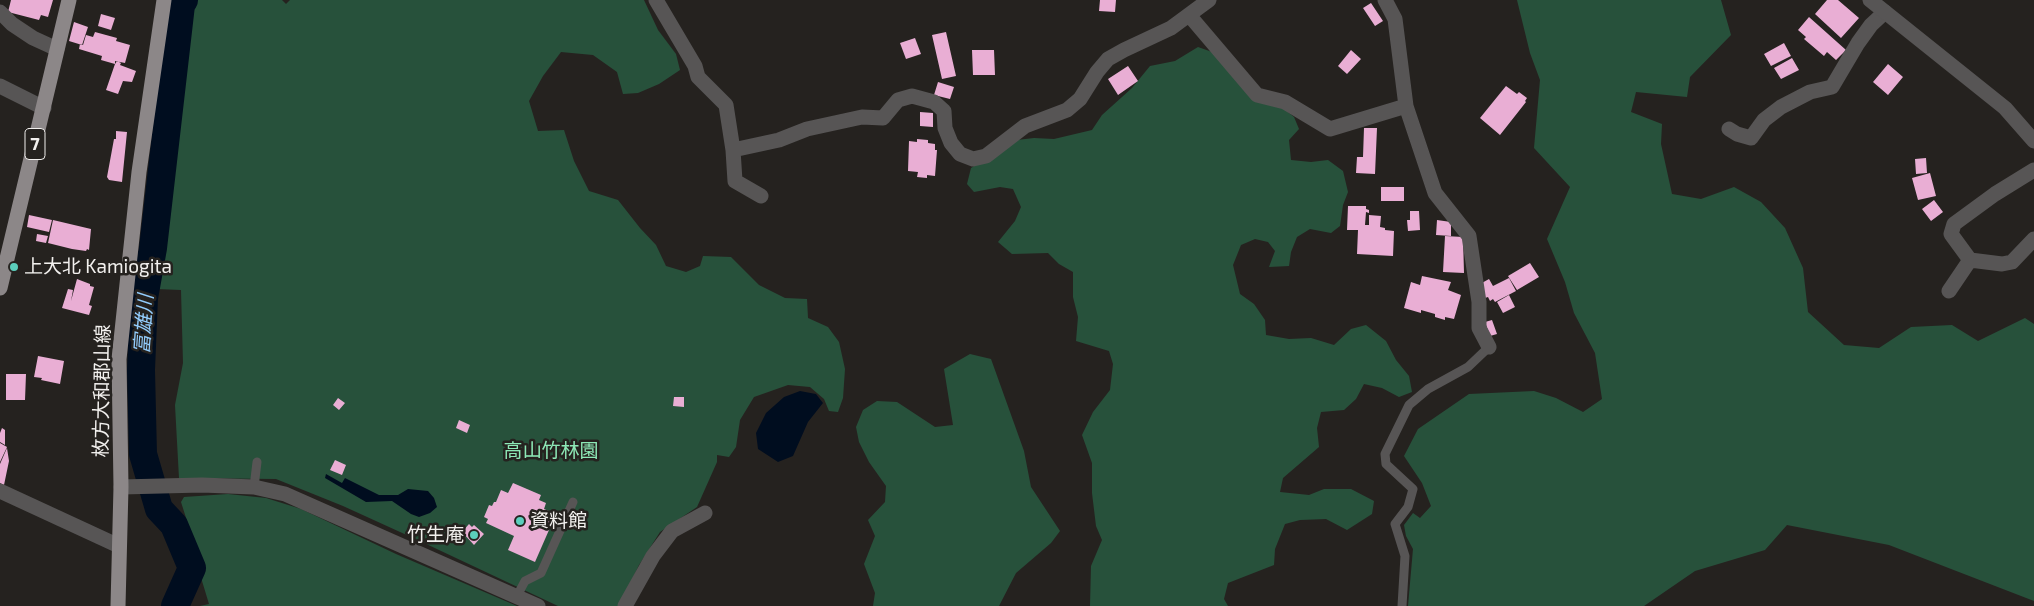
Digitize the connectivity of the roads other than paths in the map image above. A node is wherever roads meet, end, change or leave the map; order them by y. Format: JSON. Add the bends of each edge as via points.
{"nodes":[{"id":1,"x":69,"y":0,"type":"edge"},
{"id":2,"x":164,"y":0,"type":"edge"},
{"id":3,"x":656,"y":0,"type":"edge"},
{"id":4,"x":1209,"y":0,"type":"edge"},
{"id":5,"x":1385,"y":0,"type":"edge"},
{"id":6,"x":1870,"y":0,"type":"edge"},
{"id":7,"x":0,"y":12,"type":"edge"},
{"id":8,"x":1885,"y":12,"type":"junction"},
{"id":9,"x":1188,"y":15,"type":"junction"},
{"id":10,"x":56,"y":49,"type":"junction"},
{"id":11,"x":0,"y":86,"type":"edge"},
{"id":12,"x":1406,"y":106,"type":"junction"},
{"id":13,"x":44,"y":108,"type":"junction"},
{"id":14,"x":1729,"y":130,"type":"dead end"},
{"id":15,"x":2034,"y":141,"type":"edge"},
{"id":16,"x":733,"y":150,"type":"junction"},
{"id":17,"x":2034,"y":170,"type":"edge"},
{"id":18,"x":761,"y":196,"type":"dead end"},
{"id":19,"x":2034,"y":239,"type":"edge"},
{"id":20,"x":1970,"y":260,"type":"junction"},
{"id":21,"x":0,"y":288,"type":"edge"},
{"id":22,"x":1948,"y":291,"type":"dead end"},
{"id":23,"x":1489,"y":347,"type":"joint"},
{"id":24,"x":257,"y":462,"type":"dead end"},
{"id":25,"x":128,"y":487,"type":"junction"},
{"id":26,"x":254,"y":487,"type":"junction"},
{"id":27,"x":0,"y":491,"type":"edge"},
{"id":28,"x":573,"y":502,"type":"dead end"},
{"id":29,"x":705,"y":513,"type":"dead end"},
{"id":30,"x":119,"y":546,"type":"junction"},
{"id":31,"x":517,"y":596,"type":"junction"},
{"id":32,"x":118,"y":606,"type":"edge"},
{"id":33,"x":538,"y":606,"type":"edge"},
{"id":34,"x":625,"y":606,"type":"edge"},
{"id":35,"x":1402,"y":606,"type":"edge"}],
"edges":[{"from":1,"to":10,"type":"main road","number":"7"},
{"from":2,"to":25,"type":"main road","name":"枚方大和郡山線","via":[[139,172],[119,359]]},
{"from":3,"to":16,"type":"street","via":[[698,77],[726,105]]},
{"from":4,"to":9,"type":"street"},
{"from":5,"to":12,"type":"street","via":[[1395,19]]},
{"from":6,"to":8,"type":"street"},
{"from":7,"to":10,"type":"street","via":[[33,38]]},
{"from":8,"to":14,"type":"street","via":[[1858,43],[1832,87],[1810,92],[1781,107],[1764,120],[1752,138]]},
{"from":8,"to":15,"type":"street","via":[[2005,108]]},
{"from":9,"to":12,"type":"street","via":[[1256,95],[1286,102],[1330,129]]},
{"from":9,"to":16,"type":"street","via":[[1171,28],[1108,60],[1080,99],[1067,110],[1026,126],[986,156],[974,160],[960,154],[951,143],[945,128],[944,111],[934,102],[912,96],[898,100],[883,118],[862,117]]},
{"from":10,"to":13,"type":"main road","number":"7"},
{"from":11,"to":13,"type":"street"},
{"from":12,"to":23,"type":"street","via":[[1436,193],[1469,236],[1479,302],[1479,328]]},
{"from":13,"to":21,"type":"main road","number":"7"},
{"from":16,"to":18,"type":"street","via":[[735,181]]},
{"from":17,"to":20,"type":"street","via":[[1954,224],[1950,234]]},
{"from":19,"to":20,"type":"street","via":[[2012,262]]},
{"from":20,"to":22,"type":"street"},
{"from":23,"to":35,"type":"lane","via":[[1468,367],[1428,389],[1409,405],[1385,454],[1386,464],[1413,489],[1408,507],[1395,524],[1405,556]]},
{"from":24,"to":26,"type":"lane"},
{"from":25,"to":26,"type":"street"},
{"from":25,"to":30,"type":"main road","name":"枚方大和郡山線"},
{"from":26,"to":31,"type":"street","via":[[285,494]]},
{"from":27,"to":30,"type":"street"},
{"from":28,"to":31,"type":"lane","via":[[541,573],[525,581]]},
{"from":29,"to":34,"type":"street","via":[[672,531],[653,556]]},
{"from":30,"to":32,"type":"main road","name":"枚方大和郡山線"},
{"from":31,"to":33,"type":"street"}]}
